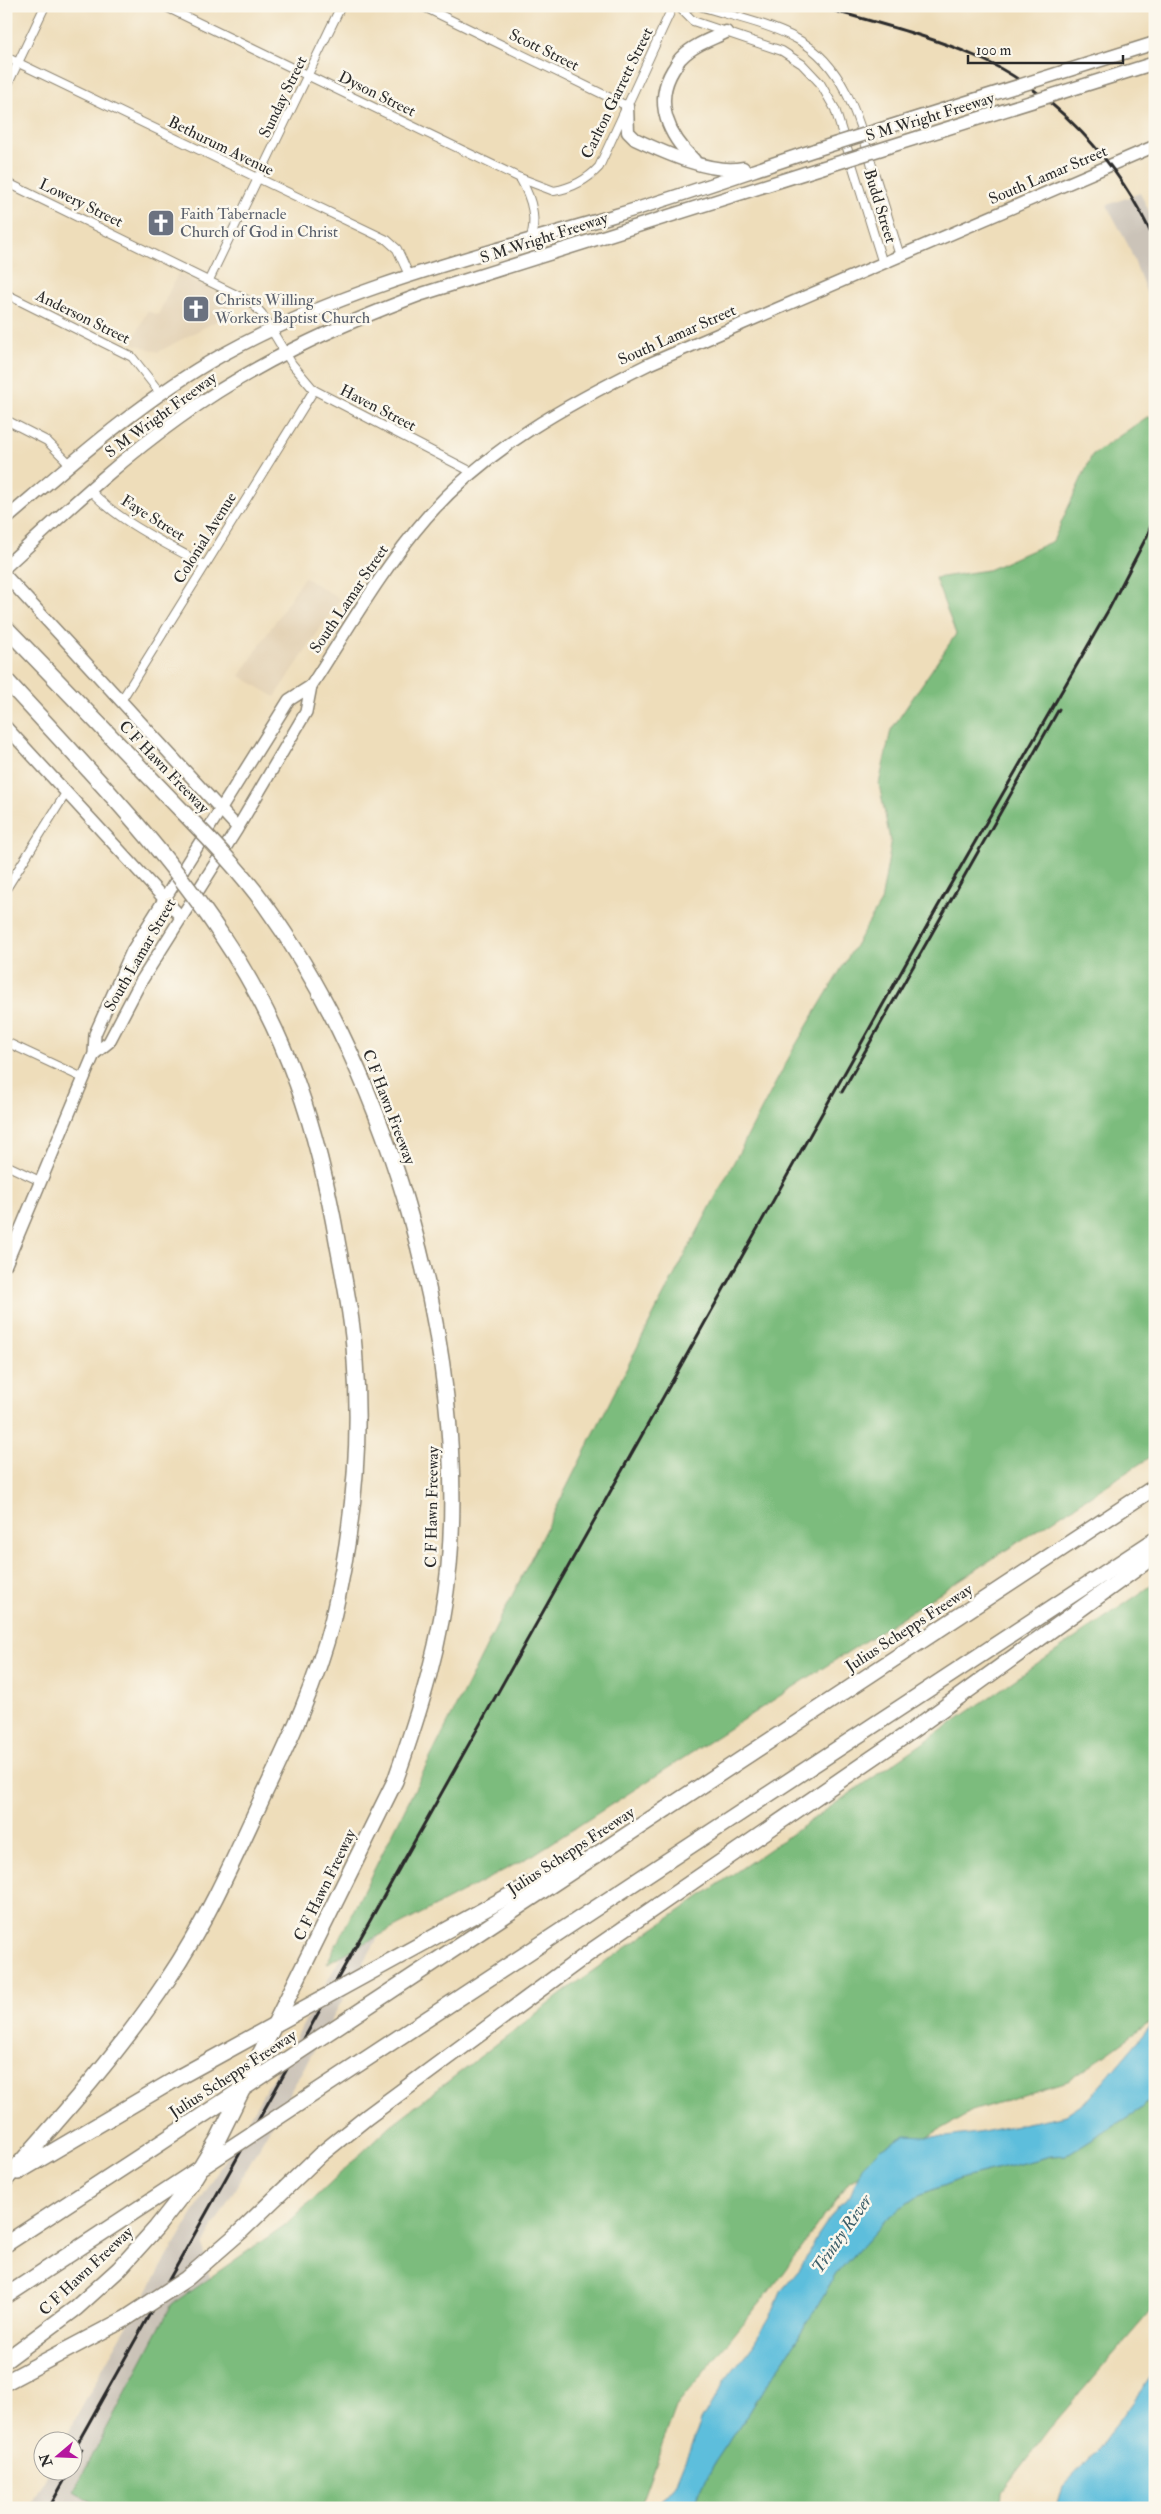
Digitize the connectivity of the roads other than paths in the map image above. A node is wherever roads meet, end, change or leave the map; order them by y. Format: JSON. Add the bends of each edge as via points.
{"nodes":[{"id":1,"x":45,"y":6,"type":"edge"},
{"id":2,"x":164,"y":6,"type":"edge"},
{"id":3,"x":341,"y":6,"type":"edge"},
{"id":4,"x":422,"y":6,"type":"edge"},
{"id":5,"x":673,"y":6,"type":"edge"},
{"id":6,"x":693,"y":6,"type":"edge"},
{"id":7,"x":700,"y":6,"type":"edge"},
{"id":8,"x":680,"y":7,"type":"edge"},
{"id":9,"x":726,"y":32,"type":"junction"},
{"id":10,"x":1155,"y":42,"type":"edge"},
{"id":11,"x":6,"y":57,"type":"edge"},
{"id":12,"x":18,"y":62,"type":"junction"},
{"id":13,"x":1155,"y":63,"type":"edge"},
{"id":14,"x":309,"y":76,"type":"junction"},
{"id":15,"x":6,"y":88,"type":"edge"},
{"id":16,"x":627,"y":106,"type":"junction"},
{"id":17,"x":1155,"y":146,"type":"edge"},
{"id":18,"x":815,"y":150,"type":"junction"},
{"id":19,"x":698,"y":163,"type":"junction"},
{"id":20,"x":520,"y":178,"type":"junction"},
{"id":21,"x":258,"y":179,"type":"junction"},
{"id":22,"x":6,"y":182,"type":"edge"},
{"id":23,"x":530,"y":240,"type":"junction"},
{"id":24,"x":900,"y":256,"type":"junction"},
{"id":25,"x":883,"y":264,"type":"junction"},
{"id":26,"x":409,"y":275,"type":"junction"},
{"id":27,"x":209,"y":280,"type":"junction"},
{"id":28,"x":6,"y":294,"type":"edge"},
{"id":29,"x":271,"y":329,"type":"junction"},
{"id":30,"x":285,"y":352,"type":"junction"},
{"id":31,"x":314,"y":390,"type":"junction"},
{"id":32,"x":161,"y":394,"type":"junction"},
{"id":33,"x":6,"y":420,"type":"edge"},
{"id":34,"x":70,"y":464,"type":"junction"},
{"id":35,"x":472,"y":472,"type":"junction"},
{"id":36,"x":90,"y":490,"type":"junction"},
{"id":37,"x":6,"y":519,"type":"edge"},
{"id":38,"x":6,"y":566,"type":"edge"},
{"id":39,"x":204,"y":566,"type":"junction"},
{"id":40,"x":6,"y":576,"type":"edge"},
{"id":41,"x":6,"y":628,"type":"edge"},
{"id":42,"x":6,"y":680,"type":"edge"},
{"id":43,"x":311,"y":686,"type":"junction"},
{"id":44,"x":121,"y":701,"type":"junction"},
{"id":45,"x":6,"y":727,"type":"edge"},
{"id":46,"x":66,"y":792,"type":"junction"},
{"id":47,"x":220,"y":808,"type":"junction"},
{"id":48,"x":238,"y":827,"type":"junction"},
{"id":49,"x":6,"y":889,"type":"edge"},
{"id":50,"x":164,"y":898,"type":"junction"},
{"id":51,"x":181,"y":917,"type":"junction"},
{"id":52,"x":6,"y":1042,"type":"edge"},
{"id":53,"x":94,"y":1054,"type":"junction"},
{"id":54,"x":83,"y":1078,"type":"junction"},
{"id":55,"x":6,"y":1165,"type":"edge"},
{"id":56,"x":40,"y":1181,"type":"junction"},
{"id":57,"x":6,"y":1264,"type":"edge"},
{"id":58,"x":1155,"y":1488,"type":"edge"},
{"id":59,"x":1155,"y":1540,"type":"edge"},
{"id":60,"x":1155,"y":1555,"type":"edge"},
{"id":61,"x":666,"y":1810,"type":"junction"},
{"id":62,"x":6,"y":2179,"type":"edge"},
{"id":63,"x":6,"y":2244,"type":"edge"},
{"id":64,"x":6,"y":2296,"type":"edge"},
{"id":65,"x":6,"y":2360,"type":"edge"},
{"id":66,"x":6,"y":2382,"type":"edge"}],
"edges":[{"from":1,"to":12,"type":"street"},
{"from":2,"to":14,"type":"street","name":"Dyson Street"},
{"from":3,"to":14,"type":"street","name":"Sunday Street"},
{"from":4,"to":16,"type":"street","name":"Scott Street"},
{"from":5,"to":16,"type":"street","name":"Carlton Garrett Street"},
{"from":6,"to":8,"type":"street","name":"Budd Street"},
{"from":7,"to":24,"type":"street","name":"Budd Street","via":[[798,39],[817,54],[839,80],[860,124]]},
{"from":8,"to":9,"type":"street","name":"Budd Street","via":[[693,21]]},
{"from":9,"to":19,"type":"main road","via":[[682,57],[666,82],[664,108],[668,128]]},
{"from":9,"to":25,"type":"street","name":"Budd Street","via":[[782,51],[802,64],[820,83],[835,109]]},
{"from":10,"to":18,"type":"main road","name":"S M Wright Freeway","bridge":true},
{"from":11,"to":12,"type":"street","name":"Bethurum Avenue"},
{"from":12,"to":15,"type":"street"},
{"from":12,"to":21,"type":"street","name":"Bethurum Avenue"},
{"from":13,"to":30,"type":"main road","name":"S M Wright Freeway","bridge":true,"via":[[422,294],[362,316]]},
{"from":14,"to":20,"type":"street","name":"Dyson Street"},
{"from":14,"to":21,"type":"street","name":"Sunday Street"},
{"from":16,"to":19,"type":"main road","via":[[628,132],[634,139]]},
{"from":16,"to":20,"type":"street","name":"Carlton Garrett Street","via":[[606,156],[590,176],[554,191]]},
{"from":17,"to":24,"type":"main road","name":"South Lamar Street"},
{"from":18,"to":19,"type":"main road","via":[[730,170]]},
{"from":18,"to":23,"type":"main road","name":"S M Wright Freeway"},
{"from":20,"to":23,"type":"street","via":[[534,216]]},
{"from":21,"to":26,"type":"street","name":"Bethurum Avenue","via":[[387,240],[397,249]]},
{"from":21,"to":27,"type":"street","name":"Sunday Street"},
{"from":22,"to":27,"type":"street","name":"Lowery Street"},
{"from":23,"to":26,"type":"main road","name":"S M Wright Freeway"},
{"from":24,"to":25,"type":"main road","name":"South Lamar Street"},
{"from":25,"to":35,"type":"main road","name":"South Lamar Street","via":[[650,364],[577,400],[535,425]]},
{"from":26,"to":29,"type":"main road","name":"S M Wright Freeway"},
{"from":27,"to":29,"type":"street","name":"Lowery Street","via":[[250,302]]},
{"from":28,"to":32,"type":"street","name":"Anderson Street","via":[[132,357]]},
{"from":29,"to":30,"type":"street","name":"Lowery Street"},
{"from":29,"to":32,"type":"main road","name":"S M Wright Freeway","via":[[220,356]]},
{"from":30,"to":31,"type":"street","name":"Haven Street"},
{"from":30,"to":36,"type":"main road","name":"S M Wright Freeway","via":[[180,416]]},
{"from":31,"to":35,"type":"street","name":"Haven Street"},
{"from":31,"to":39,"type":"street","name":"Colonial Avenue"},
{"from":32,"to":34,"type":"main road","name":"S M Wright Freeway"},
{"from":33,"to":34,"type":"street","via":[[47,441]]},
{"from":34,"to":37,"type":"main road","name":"S M Wright Freeway"},
{"from":35,"to":43,"type":"main road","name":"South Lamar Street","via":[[412,536],[361,607]]},
{"from":36,"to":38,"type":"main road","name":"S M Wright Freeway"},
{"from":36,"to":39,"type":"street","name":"Faye Street","via":[[124,517]]},
{"from":39,"to":44,"type":"street","name":"Colonial Avenue"},
{"from":40,"to":44,"type":"main road","name":"C F Hawn Freeway"},
{"from":41,"to":65,"type":"highway","name":"C F Hawn Freeway","bridge":true,"via":[[233,864],[279,925],[325,1002],[359,1072],[401,1188],[443,1371],[453,1478],[445,1598],[432,1663],[413,1731],[391,1790],[218,2139],[174,2208],[132,2256],[76,2308]]},
{"from":42,"to":62,"type":"highway","bridge":true,"via":[[130,817],[220,932],[275,1026],[303,1095],[330,1201],[355,1358],[358,1439],[349,1540],[323,1656],[303,1712],[209,1909],[168,1979],[65,2113]]},
{"from":43,"to":47,"type":"main road","name":"South Lamar Street","via":[[290,700]]},
{"from":43,"to":48,"type":"main road","name":"South Lamar Street","via":[[306,712]]},
{"from":44,"to":47,"type":"main road","name":"C F Hawn Freeway"},
{"from":45,"to":46,"type":"main road"},
{"from":46,"to":49,"type":"street"},
{"from":46,"to":50,"type":"main road"},
{"from":47,"to":48,"type":"main road","name":"C F Hawn Freeway"},
{"from":47,"to":50,"type":"main road","name":"South Lamar Street"},
{"from":48,"to":51,"type":"main road","name":"South Lamar Street"},
{"from":50,"to":51,"type":"main road"},
{"from":50,"to":53,"type":"main road","name":"South Lamar Street","via":[[120,976],[94,1034]]},
{"from":51,"to":53,"type":"main road","name":"South Lamar Street","via":[[136,990],[109,1042]]},
{"from":52,"to":54,"type":"street"},
{"from":53,"to":54,"type":"main road","name":"South Lamar Street"},
{"from":54,"to":56,"type":"main road","name":"South Lamar Street"},
{"from":55,"to":56,"type":"street"},
{"from":56,"to":57,"type":"main road","name":"South Lamar Street"},
{"from":58,"to":61,"type":"highway","name":"Julius Schepps Freeway"},
{"from":59,"to":64,"type":"highway","bridge":true},
{"from":60,"to":66,"type":"highway","bridge":true,"via":[[906,1735],[593,1950],[367,2117],[320,2155],[186,2279],[125,2318]]},
{"from":61,"to":62,"type":"highway","bridge":true,"via":[[181,2076]]},
{"from":61,"to":63,"type":"highway","name":"Julius Schepps Freeway","bridge":true}]}
